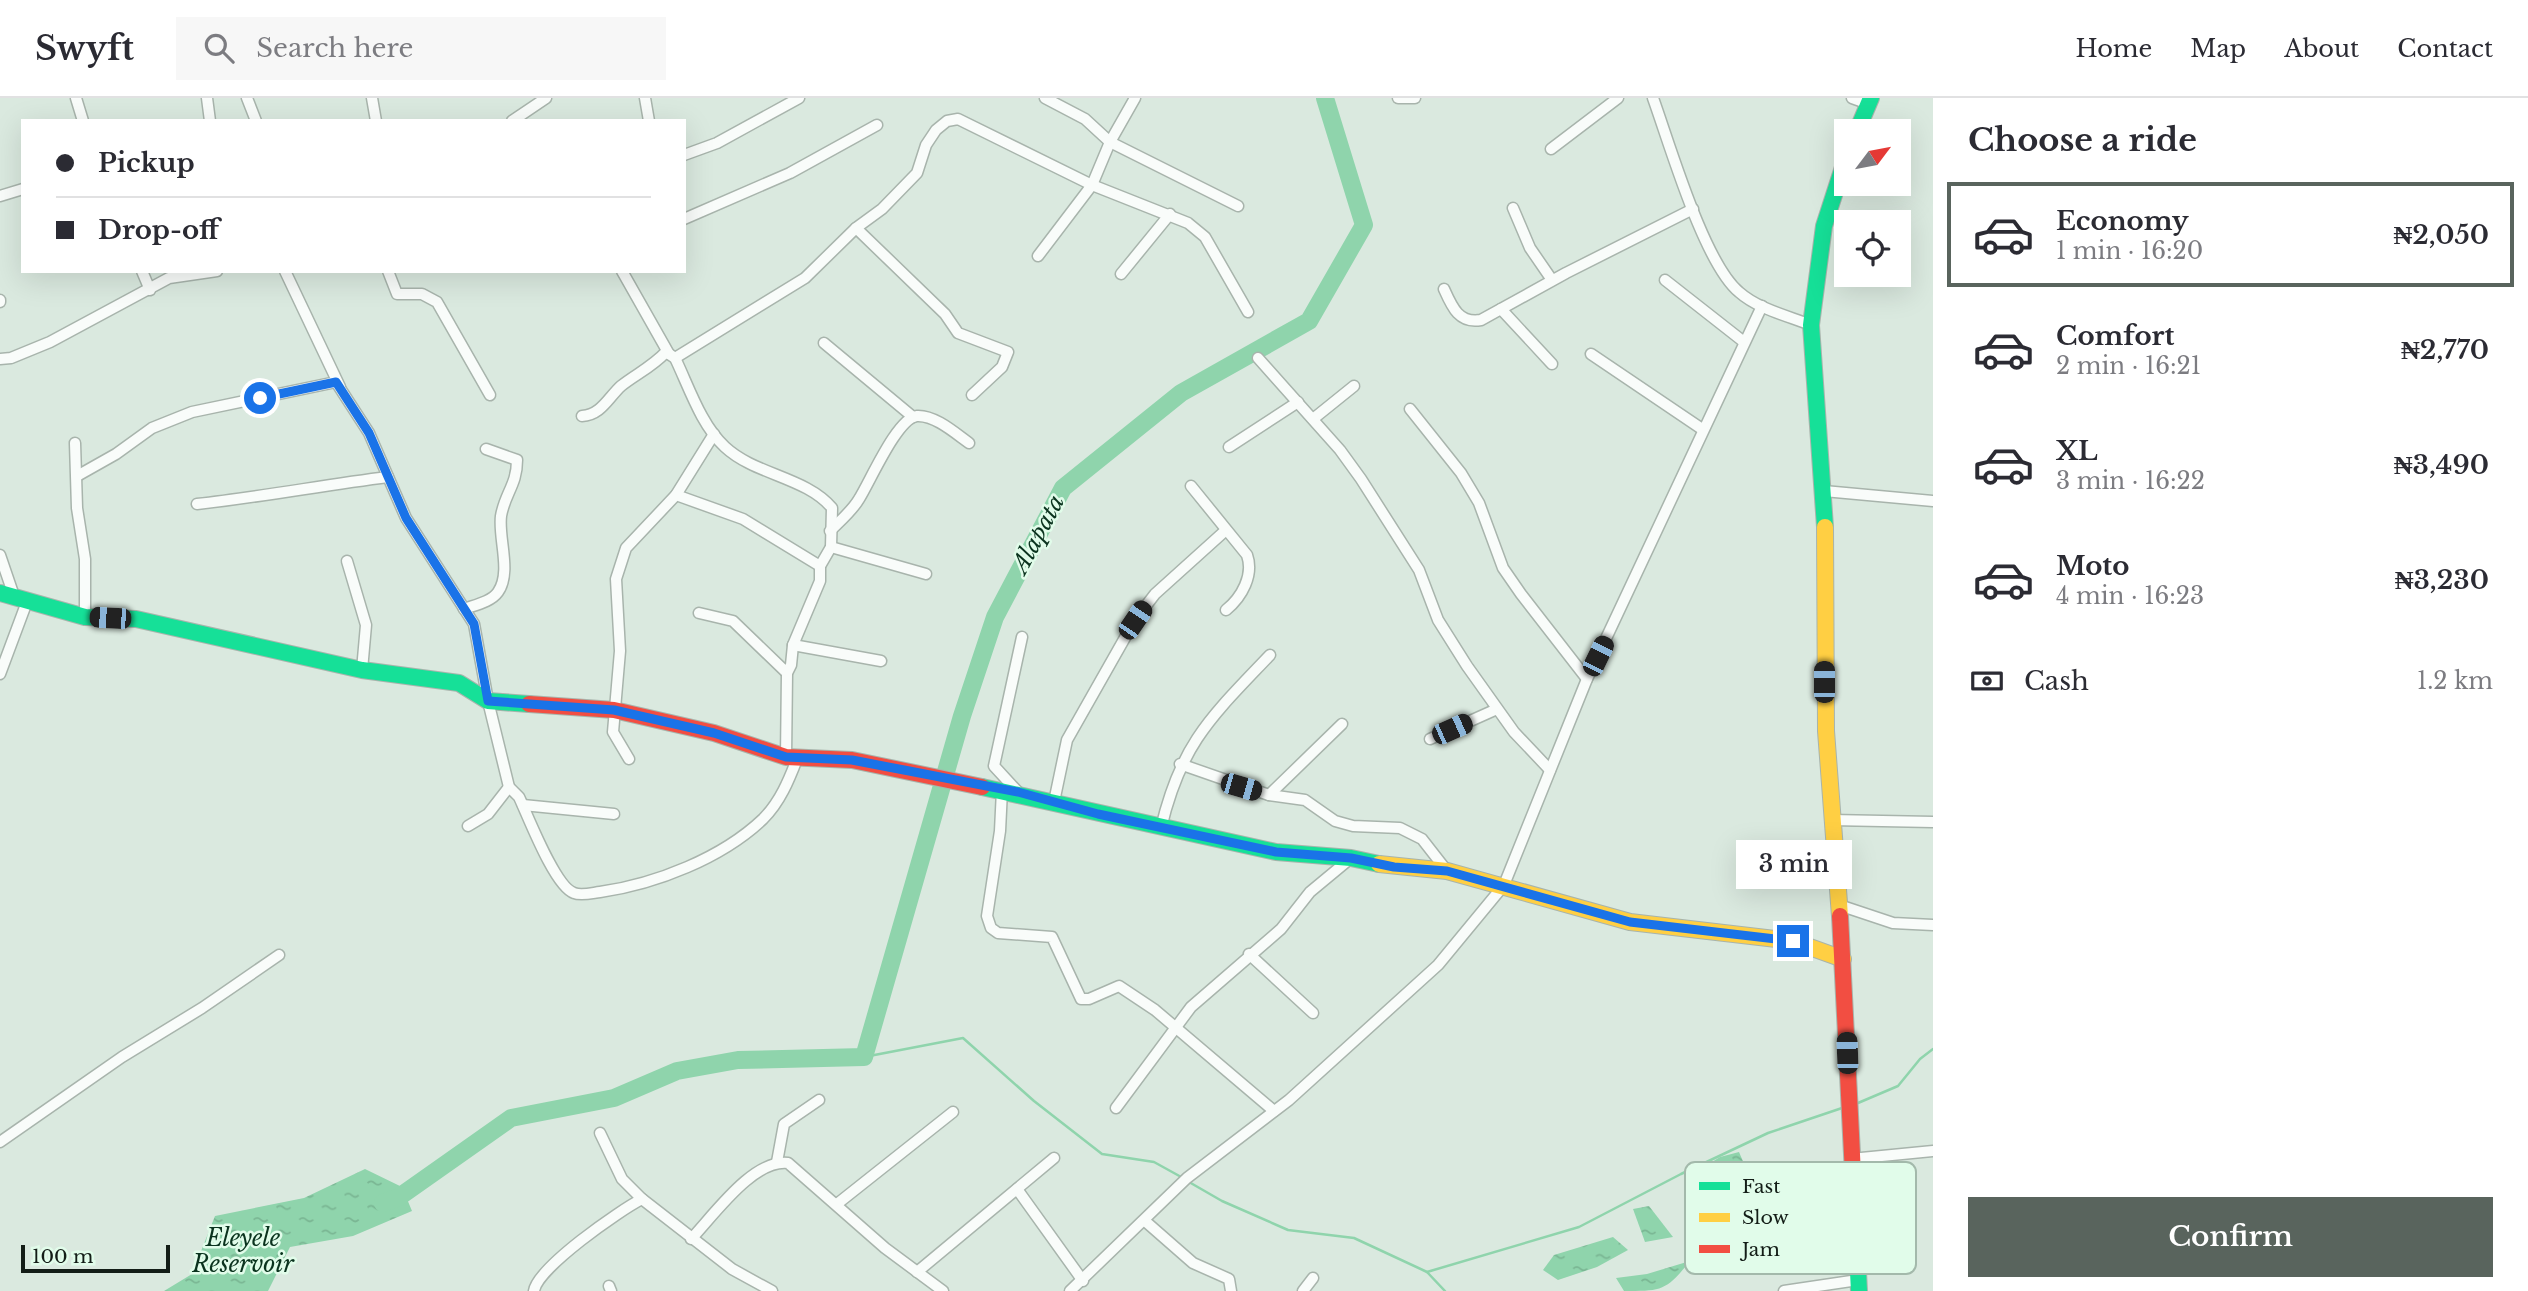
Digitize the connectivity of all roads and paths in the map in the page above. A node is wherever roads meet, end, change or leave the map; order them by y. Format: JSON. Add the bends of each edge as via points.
{"nodes":[{"id":1,"x":76,"y":98,"type":"edge"},
{"id":2,"x":207,"y":98,"type":"edge"},
{"id":3,"x":247,"y":98,"type":"edge"},
{"id":4,"x":372,"y":98,"type":"edge"},
{"id":5,"x":546,"y":98,"type":"edge"},
{"id":6,"x":645,"y":98,"type":"edge"},
{"id":7,"x":799,"y":98,"type":"edge"},
{"id":8,"x":1045,"y":98,"type":"edge"},
{"id":9,"x":1135,"y":98,"type":"edge"},
{"id":10,"x":1398,"y":98,"type":"edge"},
{"id":11,"x":1415,"y":98,"type":"edge"},
{"id":12,"x":1618,"y":98,"type":"edge"},
{"id":13,"x":1653,"y":98,"type":"edge"},
{"id":14,"x":1853,"y":98,"type":"edge"},
{"id":15,"x":1870,"y":101,"type":"edge"},
{"id":16,"x":82,"y":119,"type":"edge"},
{"id":17,"x":210,"y":119,"type":"edge"},
{"id":18,"x":255,"y":119,"type":"edge"},
{"id":19,"x":376,"y":119,"type":"edge"},
{"id":20,"x":515,"y":119,"type":"edge"},
{"id":21,"x":649,"y":119,"type":"edge"},
{"id":22,"x":1862,"y":119,"type":"edge"},
{"id":23,"x":877,"y":125,"type":"dead end"},
{"id":24,"x":1110,"y":142,"type":"junction"},
{"id":25,"x":1551,"y":149,"type":"dead end"},
{"id":26,"x":686,"y":154,"type":"edge"},
{"id":27,"x":1092,"y":185,"type":"junction"},
{"id":28,"x":21,"y":190,"type":"edge"},
{"id":29,"x":1834,"y":195,"type":"edge"},
{"id":30,"x":0,"y":196,"type":"edge"},
{"id":31,"x":1238,"y":206,"type":"dead end"},
{"id":32,"x":1513,"y":208,"type":"dead end"},
{"id":33,"x":1693,"y":209,"type":"junction"},
{"id":34,"x":1170,"y":214,"type":"junction"},
{"id":35,"x":686,"y":218,"type":"edge"},
{"id":36,"x":856,"y":228,"type":"junction"},
{"id":37,"x":1038,"y":256,"type":"dead end"},
{"id":38,"x":143,"y":273,"type":"edge"},
{"id":39,"x":203,"y":273,"type":"edge"},
{"id":40,"x":286,"y":273,"type":"edge"},
{"id":41,"x":389,"y":273,"type":"edge"},
{"id":42,"x":623,"y":273,"type":"edge"},
{"id":43,"x":1121,"y":274,"type":"dead end"},
{"id":44,"x":1552,"y":280,"type":"junction"},
{"id":45,"x":1665,"y":280,"type":"dead end"},
{"id":46,"x":1444,"y":289,"type":"dead end"},
{"id":47,"x":150,"y":290,"type":"junction"},
{"id":48,"x":1762,"y":306,"type":"junction"},
{"id":49,"x":1501,"y":309,"type":"junction"},
{"id":50,"x":1248,"y":312,"type":"dead end"},
{"id":51,"x":1811,"y":325,"type":"junction"},
{"id":52,"x":1744,"y":342,"type":"junction"},
{"id":53,"x":824,"y":343,"type":"dead end"},
{"id":54,"x":1591,"y":355,"type":"dead end"},
{"id":55,"x":672,"y":356,"type":"junction"},
{"id":56,"x":1258,"y":358,"type":"dead end"},
{"id":57,"x":0,"y":359,"type":"edge"},
{"id":58,"x":1552,"y":364,"type":"dead end"},
{"id":59,"x":1354,"y":386,"type":"dead end"},
{"id":60,"x":490,"y":394,"type":"dead end"},
{"id":61,"x":972,"y":396,"type":"dead end"},
{"id":62,"x":346,"y":399,"type":"junction"},
{"id":63,"x":1298,"y":402,"type":"junction"},
{"id":64,"x":1410,"y":409,"type":"dead end"},
{"id":65,"x":582,"y":416,"type":"dead end"},
{"id":66,"x":913,"y":417,"type":"junction"},
{"id":67,"x":1313,"y":419,"type":"junction"},
{"id":68,"x":1702,"y":429,"type":"junction"},
{"id":69,"x":714,"y":434,"type":"junction"},
{"id":70,"x":75,"y":443,"type":"dead end"},
{"id":71,"x":969,"y":443,"type":"dead end"},
{"id":72,"x":1228,"y":447,"type":"dead end"},
{"id":73,"x":486,"y":449,"type":"dead end"},
{"id":74,"x":77,"y":476,"type":"junction"},
{"id":75,"x":388,"y":477,"type":"junction"},
{"id":76,"x":1191,"y":486,"type":"dead end"},
{"id":77,"x":1825,"y":491,"type":"junction"},
{"id":78,"x":676,"y":495,"type":"junction"},
{"id":79,"x":1933,"y":501,"type":"edge"},
{"id":80,"x":197,"y":504,"type":"dead end"},
{"id":81,"x":1226,"y":530,"type":"junction"},
{"id":82,"x":830,"y":531,"type":"junction"},
{"id":83,"x":831,"y":547,"type":"junction"},
{"id":84,"x":0,"y":555,"type":"edge"},
{"id":85,"x":347,"y":562,"type":"dead end"},
{"id":86,"x":820,"y":566,"type":"junction"},
{"id":87,"x":926,"y":574,"type":"dead end"},
{"id":88,"x":14,"y":596,"type":"edge"},
{"id":89,"x":464,"y":610,"type":"junction"},
{"id":90,"x":1226,"y":610,"type":"dead end"},
{"id":91,"x":699,"y":613,"type":"dead end"},
{"id":92,"x":85,"y":617,"type":"junction"},
{"id":93,"x":1022,"y":637,"type":"dead end"},
{"id":94,"x":793,"y":645,"type":"junction"},
{"id":95,"x":1270,"y":655,"type":"dead end"},
{"id":96,"x":881,"y":661,"type":"dead end"},
{"id":97,"x":362,"y":670,"type":"junction"},
{"id":98,"x":787,"y":673,"type":"junction"},
{"id":99,"x":0,"y":674,"type":"edge"},
{"id":100,"x":1587,"y":679,"type":"junction"},
{"id":101,"x":488,"y":701,"type":"junction"},
{"id":102,"x":1497,"y":709,"type":"junction"},
{"id":103,"x":614,"y":710,"type":"junction"},
{"id":104,"x":1342,"y":724,"type":"dead end"},
{"id":105,"x":1430,"y":739,"type":"dead end"},
{"id":106,"x":786,"y":757,"type":"junction"},
{"id":107,"x":629,"y":759,"type":"dead end"},
{"id":108,"x":1180,"y":764,"type":"junction"},
{"id":109,"x":1550,"y":770,"type":"junction"},
{"id":110,"x":509,"y":786,"type":"junction"},
{"id":111,"x":1010,"y":791,"type":"junction"},
{"id":112,"x":1269,"y":795,"type":"junction"},
{"id":113,"x":1054,"y":802,"type":"junction"},
{"id":114,"x":523,"y":805,"type":"junction"},
{"id":115,"x":614,"y":814,"type":"dead end"},
{"id":116,"x":1832,"y":821,"type":"junction"},
{"id":117,"x":1933,"y":822,"type":"edge"},
{"id":118,"x":468,"y":826,"type":"dead end"},
{"id":119,"x":1161,"y":828,"type":"junction"},
{"id":120,"x":1351,"y":858,"type":"junction"},
{"id":121,"x":1447,"y":871,"type":"junction"},
{"id":122,"x":1504,"y":885,"type":"junction"},
{"id":123,"x":1839,"y":905,"type":"junction"},
{"id":124,"x":1933,"y":925,"type":"edge"},
{"id":125,"x":1249,"y":954,"type":"junction"},
{"id":126,"x":279,"y":955,"type":"dead end"},
{"id":127,"x":1843,"y":959,"type":"junction"},
{"id":128,"x":1313,"y":1013,"type":"dead end"},
{"id":129,"x":1175,"y":1027,"type":"junction"},
{"id":130,"x":819,"y":1100,"type":"dead end"},
{"id":131,"x":1116,"y":1108,"type":"dead end"},
{"id":132,"x":1274,"y":1111,"type":"junction"},
{"id":133,"x":953,"y":1112,"type":"dead end"},
{"id":134,"x":600,"y":1133,"type":"dead end"},
{"id":135,"x":0,"y":1142,"type":"edge"},
{"id":136,"x":1933,"y":1152,"type":"edge"},
{"id":137,"x":1054,"y":1158,"type":"dead end"},
{"id":138,"x":1851,"y":1159,"type":"junction"},
{"id":139,"x":776,"y":1162,"type":"junction"},
{"id":140,"x":1851,"y":1162,"type":"edge"},
{"id":141,"x":1017,"y":1189,"type":"junction"},
{"id":142,"x":642,"y":1199,"type":"junction"},
{"id":143,"x":837,"y":1204,"type":"junction"},
{"id":144,"x":1145,"y":1221,"type":"junction"},
{"id":145,"x":691,"y":1238,"type":"junction"},
{"id":146,"x":917,"y":1272,"type":"junction"},
{"id":147,"x":1313,"y":1278,"type":"dead end"},
{"id":148,"x":1083,"y":1281,"type":"junction"},
{"id":149,"x":1859,"y":1285,"type":"edge"},
{"id":150,"x":534,"y":1291,"type":"edge"},
{"id":151,"x":772,"y":1291,"type":"edge"},
{"id":152,"x":943,"y":1291,"type":"edge"},
{"id":153,"x":1070,"y":1291,"type":"edge"},
{"id":154,"x":1231,"y":1291,"type":"edge"},
{"id":155,"x":1303,"y":1291,"type":"edge"},
{"id":156,"x":1784,"y":1291,"type":"edge"}],
"edges":[{"from":1,"to":16,"type":"street"},
{"from":2,"to":17,"type":"street"},
{"from":3,"to":18,"type":"street"},
{"from":4,"to":19,"type":"street"},
{"from":5,"to":20,"type":"street"},
{"from":6,"to":21,"type":"street"},
{"from":7,"to":26,"type":"street","via":[[717,143]]},
{"from":8,"to":24,"type":"street","via":[[1085,118]]},
{"from":9,"to":24,"type":"street"},
{"from":10,"to":11,"type":"street"},
{"from":12,"to":25,"type":"street"},
{"from":13,"to":33,"type":"street"},
{"from":14,"to":15,"type":"street"},
{"from":15,"to":22,"type":"street"},
{"from":23,"to":35,"type":"street","via":[[790,173]]},
{"from":24,"to":27,"type":"street"},
{"from":24,"to":31,"type":"street"},
{"from":27,"to":34,"type":"street"},
{"from":27,"to":36,"type":"street","via":[[958,119],[947,121],[926,145],[917,173]]},
{"from":27,"to":37,"type":"street"},
{"from":28,"to":30,"type":"street"},
{"from":29,"to":51,"type":"street","via":[[1824,226]]},
{"from":32,"to":44,"type":"street","via":[[1530,248]]},
{"from":33,"to":44,"type":"street"},
{"from":33,"to":48,"type":"street","via":[[1724,275],[1741,294]]},
{"from":34,"to":43,"type":"street"},
{"from":34,"to":50,"type":"street","via":[[1205,237]]},
{"from":36,"to":55,"type":"street","via":[[805,278]]},
{"from":36,"to":61,"type":"street","via":[[945,314],[958,333],[1008,352],[1002,367]]},
{"from":38,"to":47,"type":"street"},
{"from":39,"to":47,"type":"street","via":[[169,278]]},
{"from":40,"to":62,"type":"street"},
{"from":41,"to":60,"type":"street","via":[[397,294],[422,295],[437,302]]},
{"from":42,"to":55,"type":"street"},
{"from":44,"to":49,"type":"street"},
{"from":45,"to":52,"type":"street"},
{"from":46,"to":49,"type":"street","via":[[1452,308],[1469,321]]},
{"from":47,"to":57,"type":"street","via":[[50,342]]},
{"from":48,"to":51,"type":"street"},
{"from":48,"to":52,"type":"street"},
{"from":49,"to":58,"type":"street"},
{"from":51,"to":77,"type":"street"},
{"from":52,"to":68,"type":"street"},
{"from":53,"to":66,"type":"street"},
{"from":54,"to":68,"type":"street"},
{"from":55,"to":65,"type":"street","via":[[666,352],[596,412]]},
{"from":55,"to":69,"type":"street"},
{"from":56,"to":63,"type":"street"},
{"from":59,"to":67,"type":"street"},
{"from":62,"to":74,"type":"street","via":[[336,382],[211,407],[152,428]]},
{"from":62,"to":75,"type":"street","via":[[369,433]]},
{"from":63,"to":67,"type":"street"},
{"from":63,"to":72,"type":"street"},
{"from":64,"to":100,"type":"street","via":[[1479,503],[1503,568]]},
{"from":66,"to":71,"type":"street","via":[[929,418]]},
{"from":66,"to":82,"type":"street","via":[[902,426],[858,500]]},
{"from":67,"to":102,"type":"street","via":[[1361,479],[1419,570],[1438,620]]},
{"from":68,"to":100,"type":"street"},
{"from":69,"to":78,"type":"street"},
{"from":69,"to":82,"type":"street","via":[[726,449],[827,502],[832,508]]},
{"from":70,"to":74,"type":"street"},
{"from":73,"to":89,"type":"street","via":[[517,460],[517,480],[501,518],[501,585],[490,599]]},
{"from":74,"to":92,"type":"street"},
{"from":75,"to":80,"type":"street"},
{"from":75,"to":89,"type":"street","via":[[423,548]]},
{"from":76,"to":81,"type":"street"},
{"from":77,"to":79,"type":"street"},
{"from":77,"to":116,"type":"street","via":[[1825,695]]},
{"from":78,"to":86,"type":"street","via":[[743,519]]},
{"from":78,"to":103,"type":"street","via":[[626,548],[616,579],[620,651]]},
{"from":81,"to":90,"type":"street","via":[[1250,563],[1241,594]]},
{"from":81,"to":113,"type":"street","via":[[1154,594],[1135,620],[1067,740]]},
{"from":82,"to":83,"type":"street"},
{"from":83,"to":86,"type":"street"},
{"from":83,"to":87,"type":"street"},
{"from":84,"to":88,"type":"street"},
{"from":85,"to":97,"type":"street","via":[[366,625]]},
{"from":86,"to":94,"type":"street","via":[[820,581]]},
{"from":88,"to":92,"type":"street"},
{"from":88,"to":99,"type":"street"},
{"from":89,"to":101,"type":"street","via":[[481,648]]},
{"from":91,"to":98,"type":"street","via":[[733,621]]},
{"from":92,"to":97,"type":"street","via":[[135,620]]},
{"from":93,"to":111,"type":"street","via":[[994,766]]},
{"from":94,"to":96,"type":"street"},
{"from":94,"to":98,"type":"street"},
{"from":95,"to":108,"type":"street","via":[[1202,727]]},
{"from":97,"to":101,"type":"street","via":[[459,683]]},
{"from":98,"to":106,"type":"street"},
{"from":100,"to":109,"type":"street"},
{"from":101,"to":103,"type":"street"},
{"from":101,"to":110,"type":"street"},
{"from":102,"to":105,"type":"street"},
{"from":102,"to":109,"type":"street"},
{"from":103,"to":106,"type":"street","via":[[714,733]]},
{"from":103,"to":107,"type":"street","via":[[613,732]]},
{"from":104,"to":112,"type":"street"},
{"from":106,"to":111,"type":"street","via":[[852,760]]},
{"from":106,"to":114,"type":"street","via":[[797,759],[789,780],[765,817],[745,834],[666,875],[624,888],[582,894],[567,889]]},
{"from":108,"to":112,"type":"street"},
{"from":108,"to":119,"type":"street"},
{"from":109,"to":122,"type":"street"},
{"from":110,"to":114,"type":"street"},
{"from":110,"to":118,"type":"street","via":[[488,814]]},
{"from":111,"to":113,"type":"street"},
{"from":111,"to":129,"type":"street","via":[[987,916],[991,929],[1052,937],[1082,999],[1119,986]]},
{"from":112,"to":121,"type":"street","via":[[1299,798],[1335,821],[1400,828],[1422,839]]},
{"from":113,"to":119,"type":"street"},
{"from":114,"to":115,"type":"street"},
{"from":116,"to":117,"type":"street"},
{"from":116,"to":123,"type":"street"},
{"from":119,"to":120,"type":"street","via":[[1276,852]]},
{"from":120,"to":121,"type":"street"},
{"from":120,"to":125,"type":"street","via":[[1310,892],[1281,929]]},
{"from":121,"to":122,"type":"street"},
{"from":122,"to":127,"type":"street","via":[[1630,922],[1793,941]]},
{"from":122,"to":132,"type":"street","via":[[1438,965]]},
{"from":123,"to":124,"type":"street","via":[[1893,923]]},
{"from":123,"to":127,"type":"street"},
{"from":125,"to":128,"type":"street"},
{"from":125,"to":129,"type":"street"},
{"from":126,"to":135,"type":"street"},
{"from":127,"to":138,"type":"street"},
{"from":129,"to":131,"type":"street"},
{"from":129,"to":132,"type":"street"},
{"from":130,"to":139,"type":"street","via":[[783,1124]]},
{"from":132,"to":144,"type":"street","via":[[1184,1182]]},
{"from":133,"to":143,"type":"street"},
{"from":134,"to":142,"type":"street","via":[[622,1179]]},
{"from":136,"to":138,"type":"street"},
{"from":137,"to":141,"type":"street"},
{"from":138,"to":140,"type":"street"},
{"from":139,"to":143,"type":"street","via":[[799,1170]]},
{"from":139,"to":145,"type":"street","via":[[749,1178]]},
{"from":141,"to":146,"type":"street"},
{"from":141,"to":148,"type":"street"},
{"from":142,"to":145,"type":"street"},
{"from":142,"to":150,"type":"street","via":[[596,1228],[549,1269]]},
{"from":143,"to":146,"type":"street"},
{"from":144,"to":148,"type":"street"},
{"from":144,"to":154,"type":"street","via":[[1193,1263],[1229,1279]]},
{"from":145,"to":151,"type":"street"},
{"from":146,"to":152,"type":"street"},
{"from":147,"to":155,"type":"street"},
{"from":148,"to":153,"type":"street"},
{"from":149,"to":156,"type":"street"}]}
